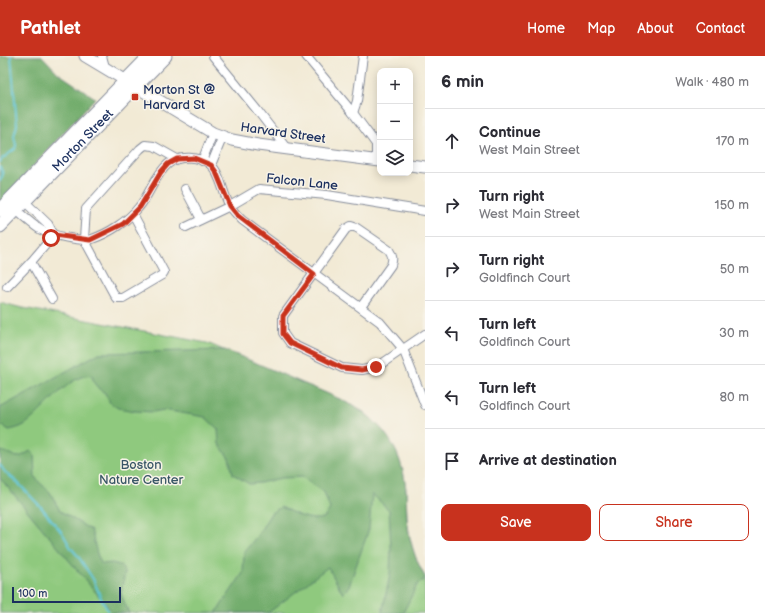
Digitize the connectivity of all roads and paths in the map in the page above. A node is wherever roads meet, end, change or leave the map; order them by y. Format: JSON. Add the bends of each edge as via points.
{"nodes":[{"id":1,"x":85,"y":56,"type":"edge"},
{"id":2,"x":102,"y":56,"type":"edge"},
{"id":3,"x":150,"y":56,"type":"edge"},
{"id":4,"x":165,"y":56,"type":"edge"},
{"id":5,"x":213,"y":56,"type":"edge"},
{"id":6,"x":306,"y":56,"type":"edge"},
{"id":7,"x":363,"y":56,"type":"edge"},
{"id":8,"x":105,"y":67,"type":"junction"},
{"id":9,"x":131,"y":83,"type":"junction"},
{"id":10,"x":353,"y":113,"type":"junction"},
{"id":11,"x":218,"y":134,"type":"junction"},
{"id":12,"x":287,"y":149,"type":"junction"},
{"id":13,"x":377,"y":152,"type":"edge"},
{"id":14,"x":177,"y":159,"type":"junction"},
{"id":15,"x":202,"y":161,"type":"junction"},
{"id":16,"x":377,"y":161,"type":"edge"},
{"id":17,"x":211,"y":165,"type":"junction"},
{"id":18,"x":413,"y":165,"type":"edge"},
{"id":19,"x":425,"y":167,"type":"edge"},
{"id":20,"x":185,"y":189,"type":"dead end"},
{"id":21,"x":13,"y":204,"type":"edge"},
{"id":22,"x":230,"y":206,"type":"junction"},
{"id":23,"x":425,"y":211,"type":"edge"},
{"id":24,"x":133,"y":214,"type":"junction"},
{"id":25,"x":201,"y":219,"type":"junction"},
{"id":26,"x":0,"y":226,"type":"edge"},
{"id":27,"x":186,"y":227,"type":"dead end"},
{"id":28,"x":54,"y":235,"type":"junction"},
{"id":29,"x":84,"y":239,"type":"junction"},
{"id":30,"x":31,"y":262,"type":"junction"},
{"id":31,"x":314,"y":274,"type":"junction"},
{"id":32,"x":7,"y":287,"type":"dead end"},
{"id":33,"x":52,"y":299,"type":"dead end"},
{"id":34,"x":361,"y":307,"type":"junction"},
{"id":35,"x":425,"y":334,"type":"edge"},
{"id":36,"x":403,"y":349,"type":"junction"},
{"id":37,"x":425,"y":404,"type":"edge"}],
"edges":[{"from":1,"to":8,"type":"main road","name":"Harvard Street"},
{"from":2,"to":8,"type":"street"},
{"from":3,"to":9,"type":"highway","name":"Morton Street"},
{"from":4,"to":9,"type":"highway","name":"Morton Street"},
{"from":5,"to":12,"type":"street"},
{"from":6,"to":10,"type":"street"},
{"from":7,"to":10,"type":"street"},
{"from":8,"to":9,"type":"main road","name":"Harvard Street"},
{"from":9,"to":11,"type":"main road","name":"Harvard Street"},
{"from":9,"to":21,"type":"highway","name":"Morton Street"},
{"from":10,"to":13,"type":"street","via":[[376,144]]},
{"from":11,"to":12,"type":"main road","name":"Harvard Street","via":[[232,140]]},
{"from":11,"to":15,"type":"street"},
{"from":11,"to":17,"type":"street"},
{"from":12,"to":16,"type":"main road","name":"Harvard Street"},
{"from":14,"to":15,"type":"street","via":[[194,158]]},
{"from":14,"to":24,"type":"street","via":[[161,172]]},
{"from":14,"to":29,"type":"street","via":[[154,146],[142,147],[86,209]]},
{"from":15,"to":17,"type":"street"},
{"from":17,"to":22,"type":"street"},
{"from":18,"to":19,"type":"main road"},
{"from":20,"to":25,"type":"street"},
{"from":21,"to":26,"type":"highway","name":"Morton Street"},
{"from":21,"to":28,"type":"street","via":[[41,230]]},
{"from":21,"to":28,"type":"street","via":[[48,224]]},
{"from":22,"to":23,"type":"street","name":"Falcon Lane","via":[[260,189]]},
{"from":22,"to":25,"type":"street","name":"Falcon Lane"},
{"from":22,"to":31,"type":"street","via":[[242,220]]},
{"from":24,"to":29,"type":"street","via":[[123,224],[90,240]]},
{"from":24,"to":29,"type":"street","via":[[164,272],[123,298],[116,298],[113,295]]},
{"from":25,"to":27,"type":"street","name":"Falcon Lane"},
{"from":28,"to":29,"type":"street"},
{"from":28,"to":30,"type":"street"},
{"from":30,"to":32,"type":"street"},
{"from":30,"to":33,"type":"street"},
{"from":31,"to":34,"type":"street"},
{"from":31,"to":34,"type":"street","via":[[346,229],[351,226],[389,250],[393,260],[391,265]]},
{"from":31,"to":36,"type":"street","via":[[283,316],[283,334],[290,343],[342,368],[362,370],[376,367]]},
{"from":34,"to":36,"type":"street","via":[[380,322]]},
{"from":35,"to":36,"type":"street"},
{"from":36,"to":37,"type":"street"}]}
